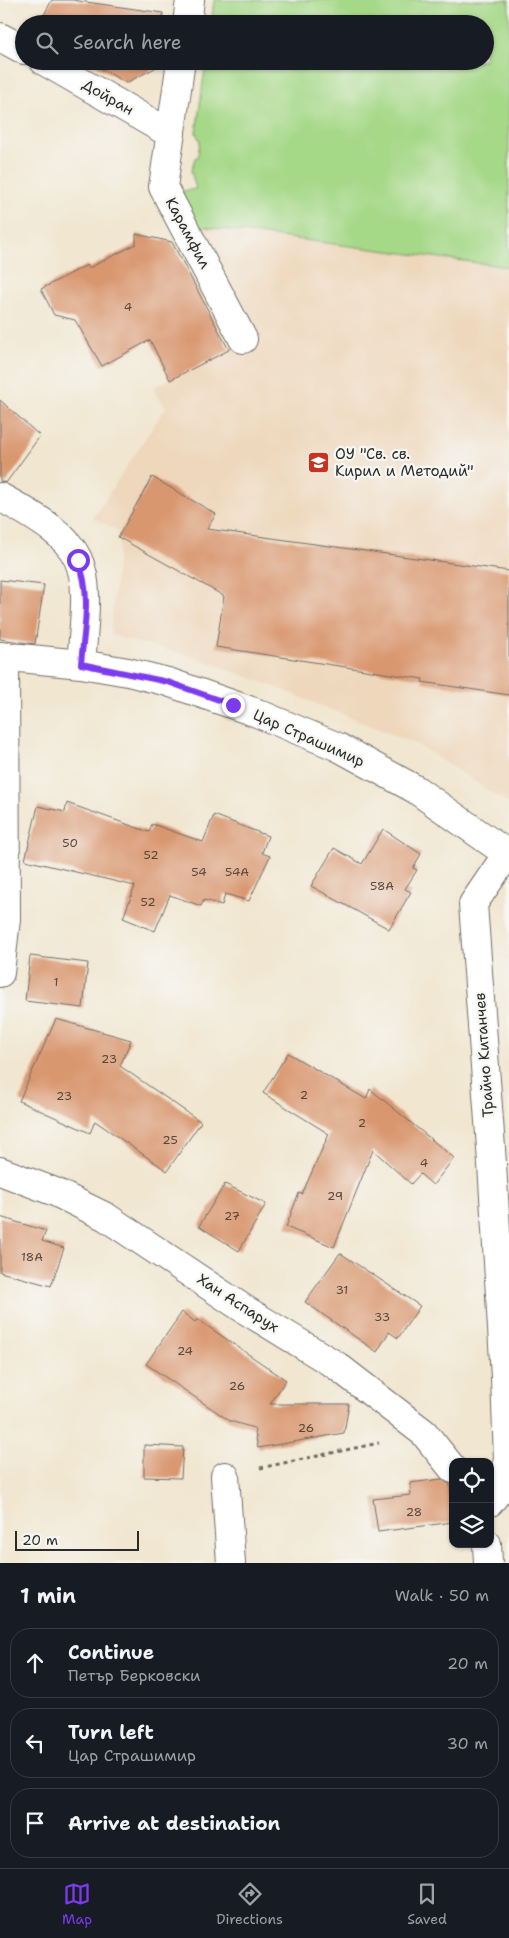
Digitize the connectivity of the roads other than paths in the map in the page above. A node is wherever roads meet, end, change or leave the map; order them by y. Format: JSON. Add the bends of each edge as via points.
{"nodes":[{"id":1,"x":190,"y":0,"type":"edge"},
{"id":2,"x":188,"y":15,"type":"edge"},
{"id":3,"x":0,"y":37,"type":"edge"},
{"id":4,"x":15,"y":45,"type":"edge"},
{"id":5,"x":60,"y":70,"type":"edge"},
{"id":6,"x":180,"y":70,"type":"edge"},
{"id":7,"x":171,"y":134,"type":"junction"},
{"id":8,"x":243,"y":339,"type":"dead end"},
{"id":9,"x":0,"y":498,"type":"edge"},
{"id":10,"x":82,"y":655,"type":"junction"},
{"id":11,"x":3,"y":656,"type":"edge"},
{"id":12,"x":508,"y":855,"type":"edge"},
{"id":13,"x":0,"y":972,"type":"edge"},
{"id":14,"x":0,"y":1171,"type":"edge"},
{"id":15,"x":449,"y":1464,"type":"edge"},
{"id":16,"x":225,"y":1476,"type":"road end"},
{"id":17,"x":494,"y":1497,"type":"edge"},
{"id":18,"x":487,"y":1548,"type":"edge"},
{"id":19,"x":231,"y":1563,"type":"edge"},
{"id":20,"x":488,"y":1563,"type":"edge"}],
"edges":[{"from":1,"to":2,"type":"street"},
{"from":3,"to":4,"type":"street"},
{"from":5,"to":7,"type":"street","name":"Дойран"},
{"from":6,"to":7,"type":"street","name":"Карамфил"},
{"from":7,"to":8,"type":"street","name":"Карамфил","via":[[163,187]]},
{"from":9,"to":10,"type":"street","via":[[54,529],[75,554],[85,578],[87,594]]},
{"from":10,"to":11,"type":"street","name":"Цар Страшимир"},
{"from":10,"to":12,"type":"street","name":"Цар Страшимир","via":[[168,682],[338,747],[415,789]]},
{"from":11,"to":13,"type":"street","via":[[6,919]]},
{"from":12,"to":17,"type":"street","name":"Трайчо Китанчев","via":[[473,904],[491,1148],[508,1460],[500,1489]]},
{"from":14,"to":15,"type":"street","name":"Хан Аспарух","via":[[55,1192],[106,1217],[244,1309],[337,1366],[424,1433]]},
{"from":16,"to":19,"type":"street"},
{"from":18,"to":20,"type":"street"}]}
